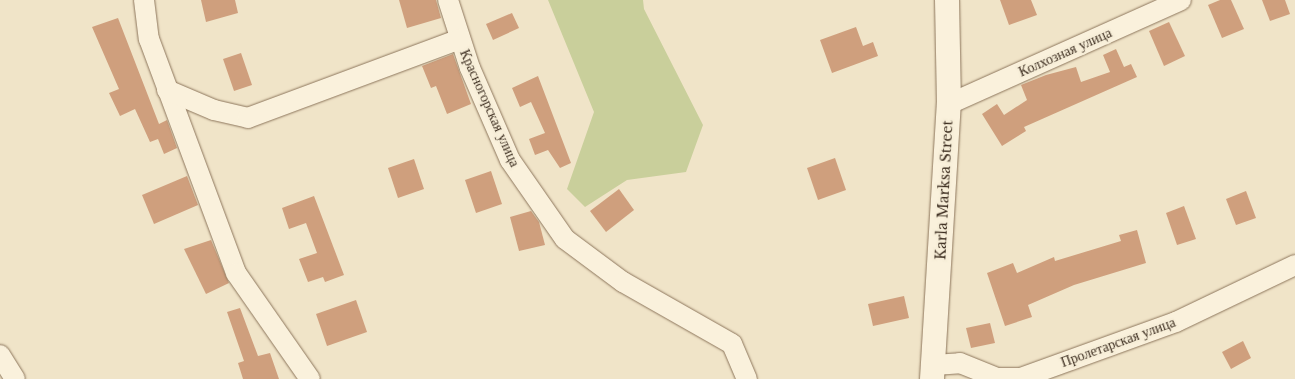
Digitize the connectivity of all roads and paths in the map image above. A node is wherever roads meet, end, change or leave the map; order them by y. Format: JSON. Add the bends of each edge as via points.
{"nodes":[{"id":1,"x":144,"y":0,"type":"edge"},
{"id":2,"x":448,"y":0,"type":"edge"},
{"id":3,"x":948,"y":0,"type":"edge"},
{"id":4,"x":1181,"y":0,"type":"edge"},
{"id":5,"x":460,"y":39,"type":"junction"},
{"id":6,"x":166,"y":90,"type":"junction"},
{"id":7,"x":949,"y":104,"type":"junction"},
{"id":8,"x":1295,"y":265,"type":"edge"},
{"id":9,"x":0,"y":355,"type":"edge"},
{"id":10,"x":933,"y":372,"type":"edge"},
{"id":11,"x":15,"y":379,"type":"edge"},
{"id":12,"x":310,"y":379,"type":"edge"},
{"id":13,"x":747,"y":379,"type":"edge"}],
"edges":[{"from":1,"to":6,"type":"street","via":[[148,39]]},
{"from":2,"to":5,"type":"street","name":"Красногорская улица"},
{"from":3,"to":7,"type":"street","name":"Karla Marksa Street"},
{"from":4,"to":7,"type":"street","name":"Колхозная улица"},
{"from":5,"to":6,"type":"street","via":[[248,118],[214,110]]},
{"from":5,"to":13,"type":"street","name":"Красногорская улица","via":[[510,160],[566,239],[623,282],[732,344]]},
{"from":6,"to":12,"type":"street","via":[[236,273]]},
{"from":7,"to":10,"type":"street","name":"Karla Marksa Street"},
{"from":8,"to":10,"type":"street","name":"Пролетарская улица","via":[[1176,322],[1021,378],[997,378],[960,363]]},
{"from":9,"to":11,"type":"street"}]}
